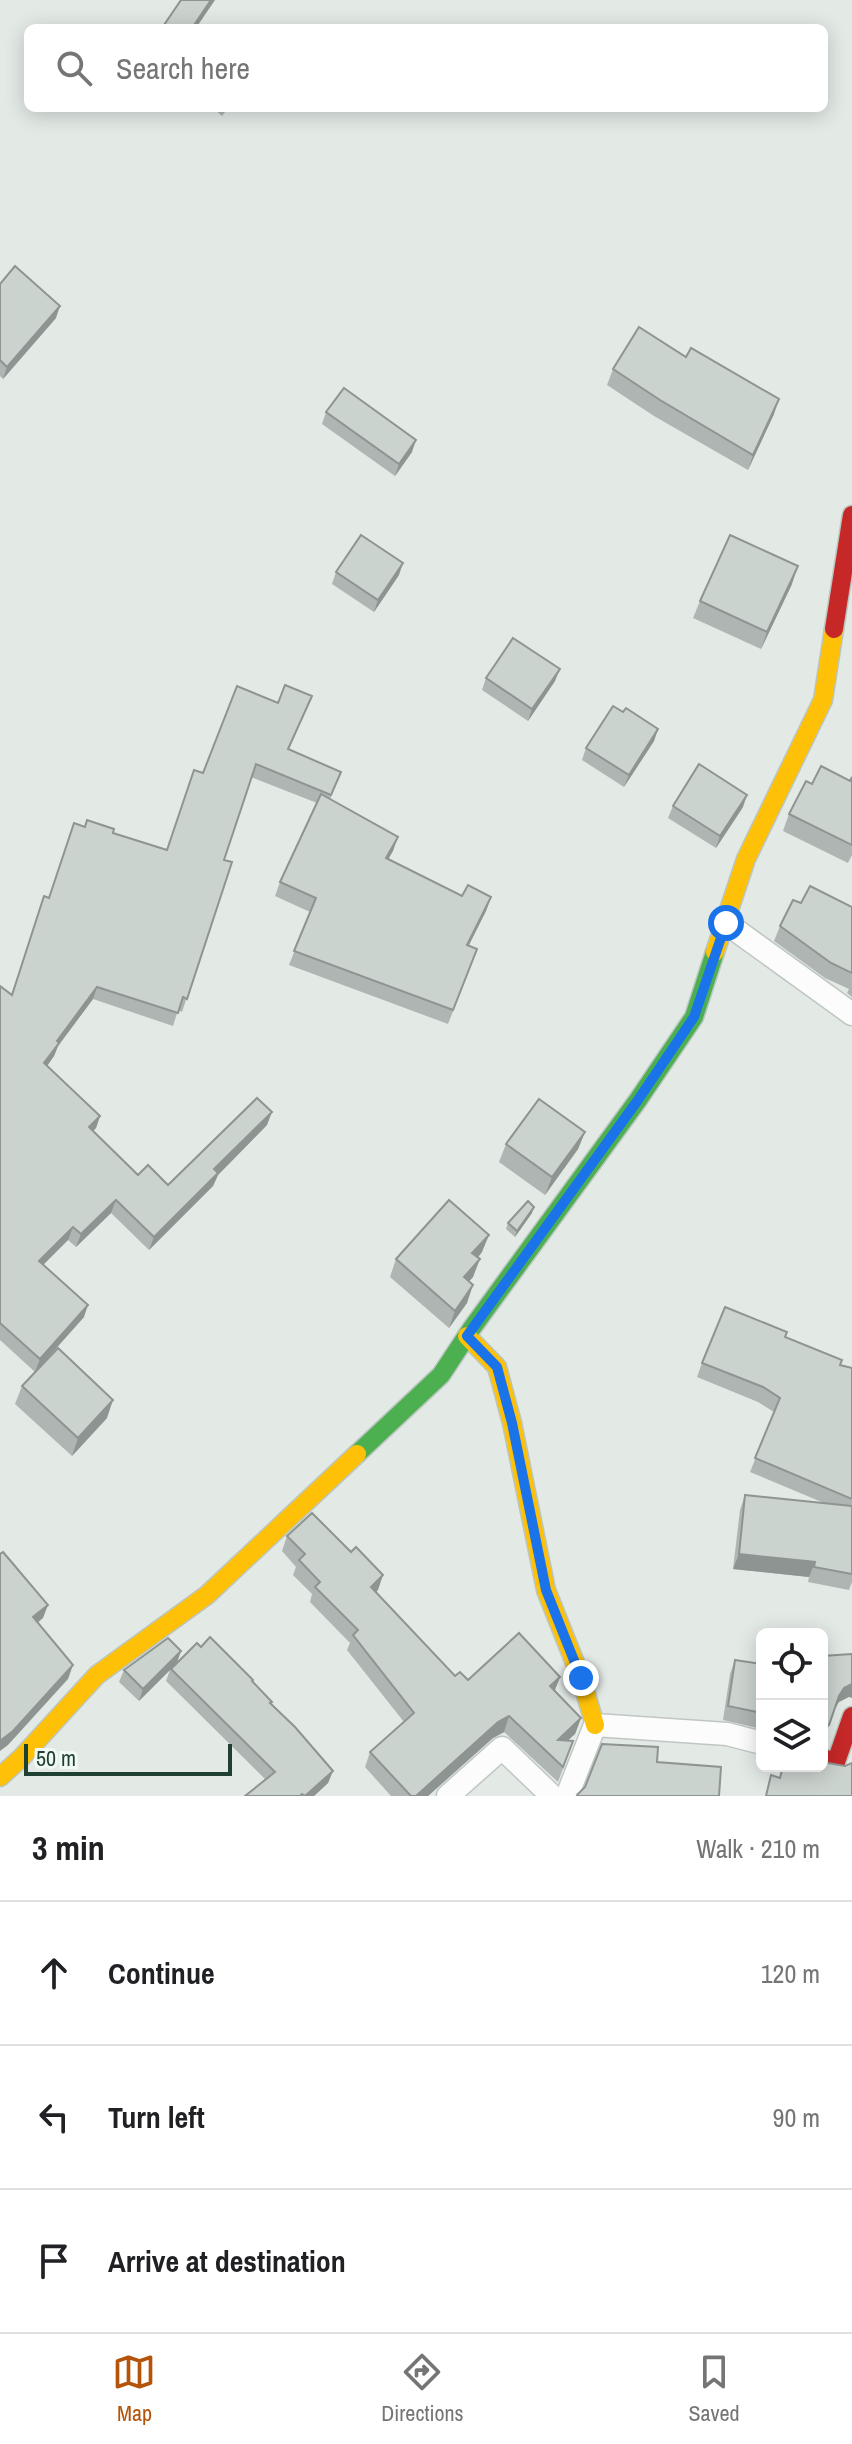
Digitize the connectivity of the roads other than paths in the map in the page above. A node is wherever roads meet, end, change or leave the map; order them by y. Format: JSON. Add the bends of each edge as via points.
{"nodes":[{"id":1,"x":852,"y":515,"type":"edge"},
{"id":2,"x":726,"y":923,"type":"junction"},
{"id":3,"x":852,"y":1014,"type":"edge"},
{"id":4,"x":467,"y":1336,"type":"junction"},
{"id":5,"x":852,"y":1716,"type":"edge"},
{"id":6,"x":595,"y":1725,"type":"junction"},
{"id":7,"x":756,"y":1741,"type":"edge"},
{"id":8,"x":828,"y":1760,"type":"edge"},
{"id":9,"x":0,"y":1777,"type":"edge"},
{"id":10,"x":448,"y":1796,"type":"edge"},
{"id":11,"x":552,"y":1796,"type":"edge"},
{"id":12,"x":567,"y":1796,"type":"edge"}],
"edges":[{"from":1,"to":2,"type":"street","via":[[823,700],[746,859]]},
{"from":2,"to":3,"type":"street"},
{"from":2,"to":4,"type":"street","via":[[694,1017]]},
{"from":4,"to":6,"type":"street","via":[[497,1367],[546,1590]]},
{"from":4,"to":9,"type":"street","via":[[441,1375],[348,1465],[207,1595],[97,1675]]},
{"from":5,"to":8,"type":"street","via":[[836,1762]]},
{"from":6,"to":7,"type":"street","via":[[727,1734]]},
{"from":6,"to":12,"type":"street"},
{"from":10,"to":11,"type":"street","via":[[502,1748]]}]}
